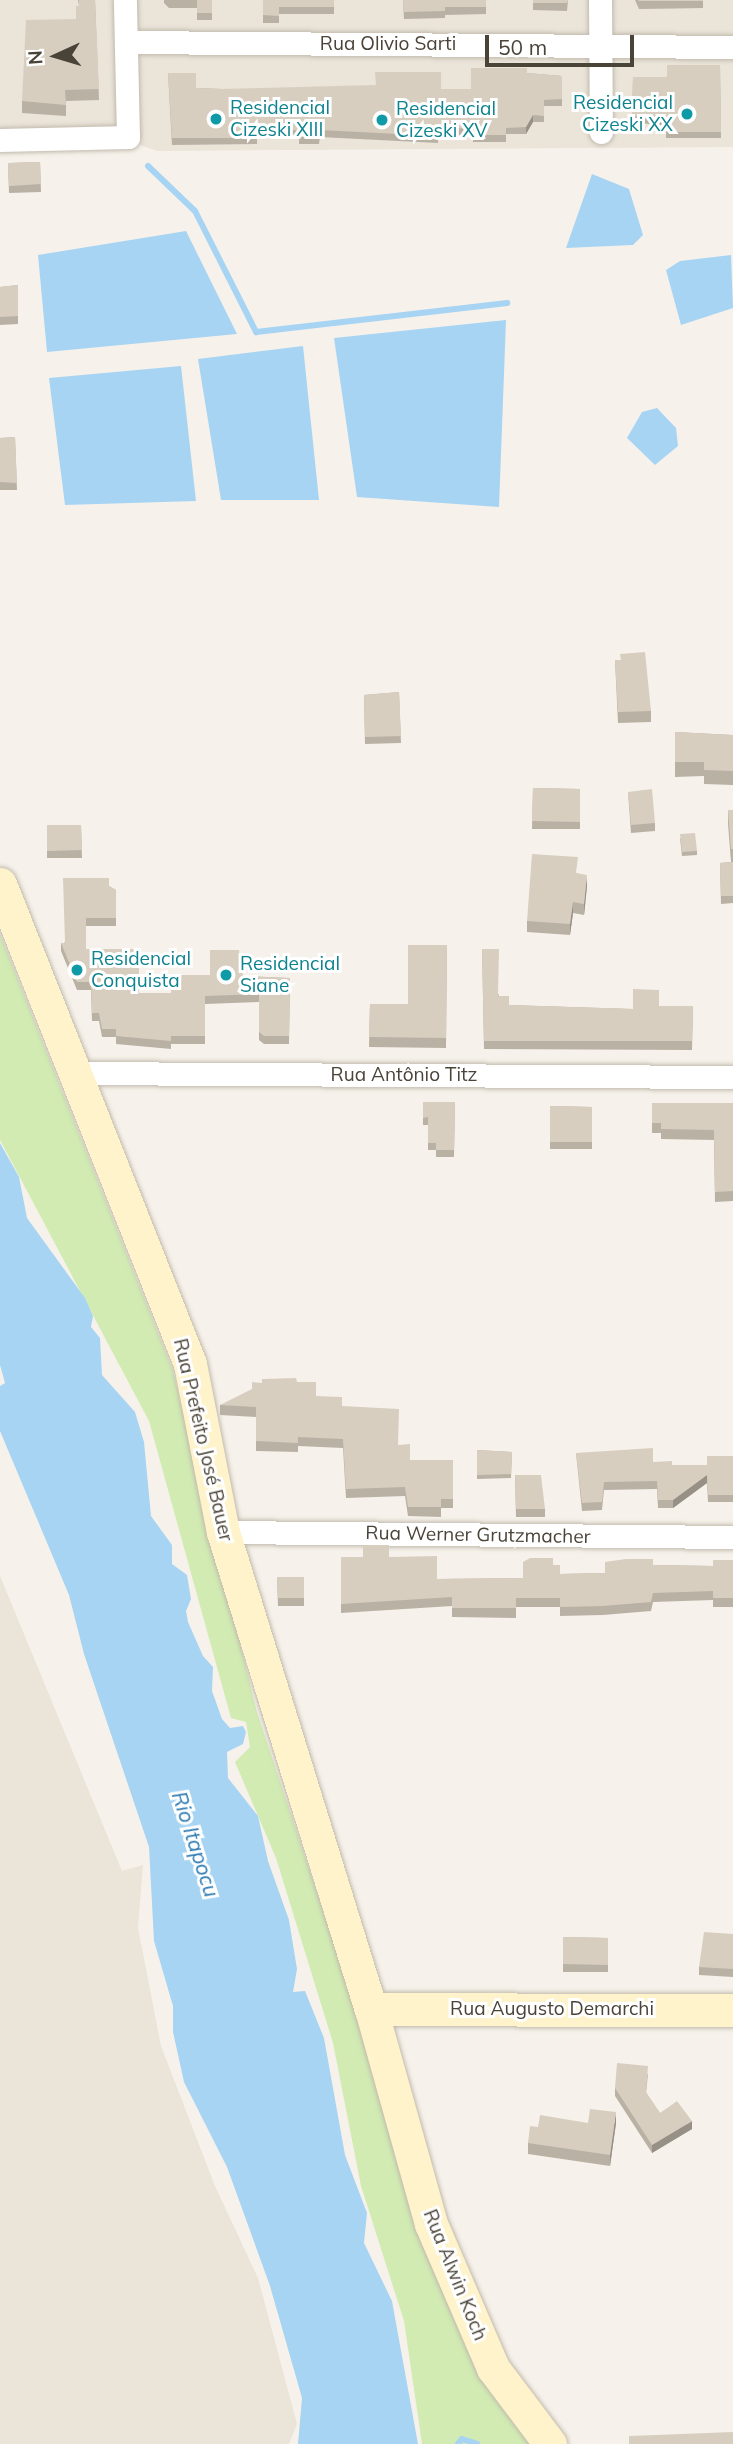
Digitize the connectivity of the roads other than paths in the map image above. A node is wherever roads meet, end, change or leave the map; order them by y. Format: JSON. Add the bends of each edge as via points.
{"nodes":[{"id":1,"x":125,"y":0,"type":"edge"},
{"id":2,"x":600,"y":0,"type":"edge"},
{"id":3,"x":126,"y":42,"type":"junction"},
{"id":4,"x":601,"y":46,"type":"junction"},
{"id":5,"x":733,"y":47,"type":"edge"},
{"id":6,"x":601,"y":132,"type":"dead end"},
{"id":7,"x":0,"y":140,"type":"edge"},
{"id":8,"x":0,"y":884,"type":"edge"},
{"id":9,"x":75,"y":1073,"type":"junction"},
{"id":10,"x":733,"y":1077,"type":"edge"},
{"id":11,"x":223,"y":1532,"type":"junction"},
{"id":12,"x":733,"y":1537,"type":"edge"},
{"id":13,"x":371,"y":2009,"type":"junction"},
{"id":14,"x":733,"y":2010,"type":"edge"},
{"id":15,"x":550,"y":2444,"type":"edge"}],
"edges":[{"from":1,"to":3,"type":"street"},
{"from":2,"to":4,"type":"street"},
{"from":3,"to":4,"type":"street","name":"Rua Olivio Sarti"},
{"from":3,"to":7,"type":"street","via":[[128,137]]},
{"from":4,"to":5,"type":"street","name":"Rua Olivio Sarti"},
{"from":4,"to":6,"type":"street"},
{"from":8,"to":9,"type":"street","name":"Rua Prefeito José Bauer"},
{"from":9,"to":10,"type":"street","name":"Rua Antônio Titz"},
{"from":9,"to":11,"type":"street","name":"Rua Prefeito José Bauer","via":[[190,1364]]},
{"from":11,"to":12,"type":"street","name":"Rua Werner Grutzmacher"},
{"from":11,"to":13,"type":"street","name":"Rua Prefeito José Bauer"},
{"from":13,"to":14,"type":"street","name":"Rua Augusto Demarchi"},
{"from":13,"to":15,"type":"street","name":"Rua Alwin Koch","via":[[431,2224],[493,2368]]}]}
